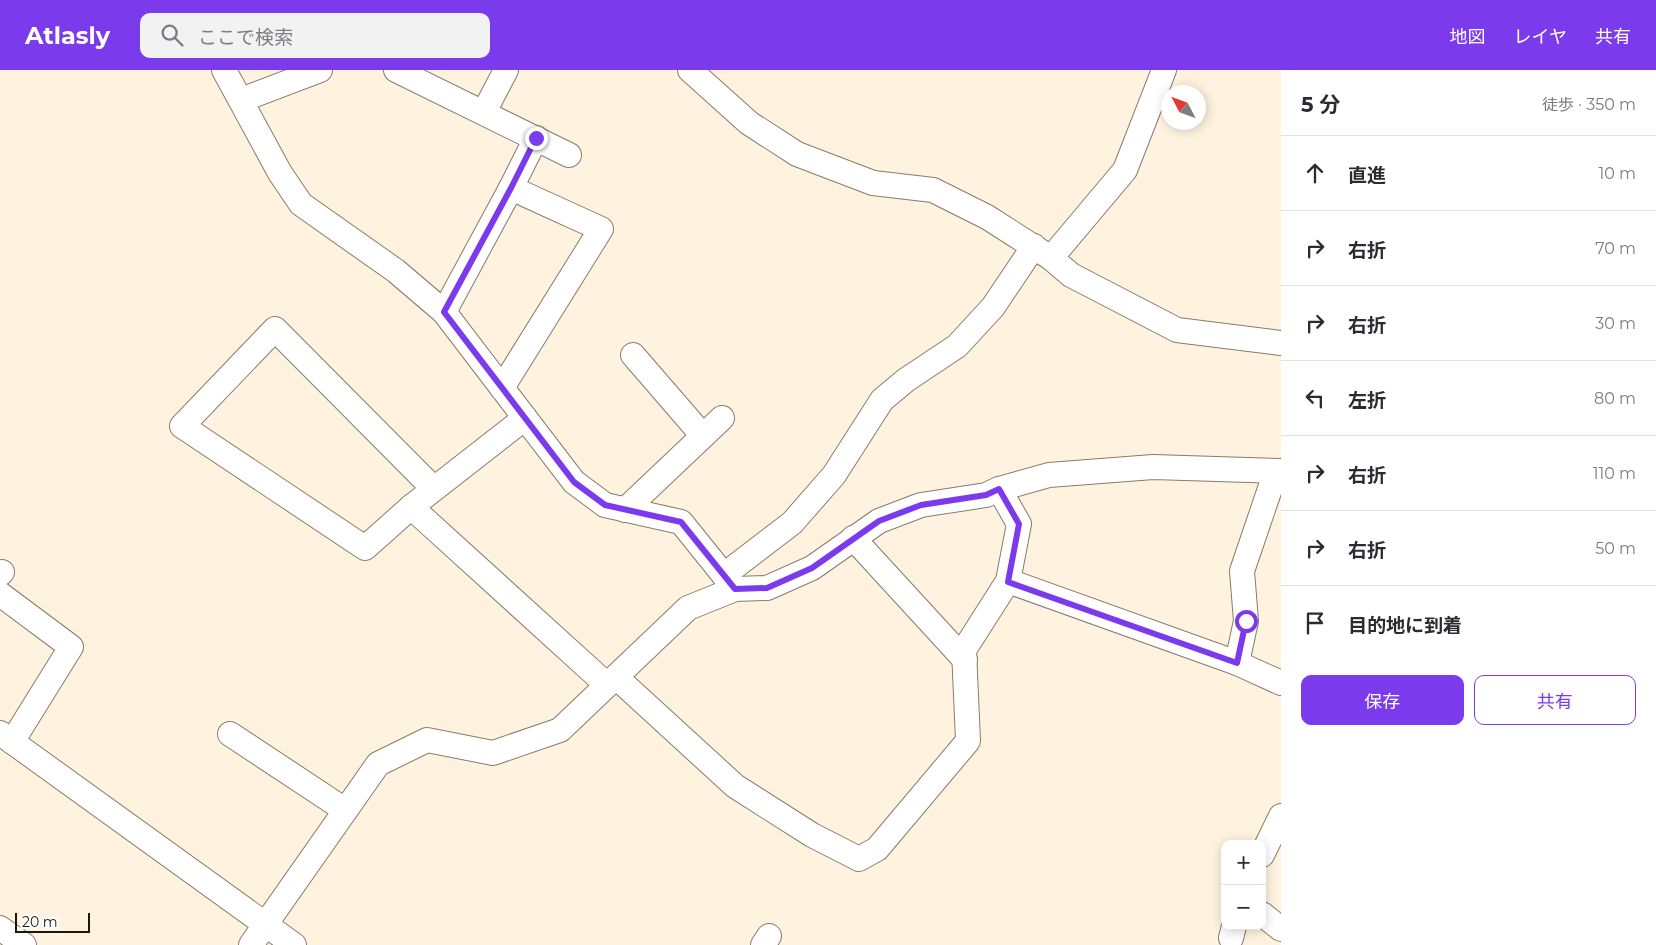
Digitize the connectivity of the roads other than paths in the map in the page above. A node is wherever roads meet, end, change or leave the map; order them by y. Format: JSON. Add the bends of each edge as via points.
{"nodes":[{"id":1,"x":224,"y":70,"type":"edge"},
{"id":2,"x":320,"y":70,"type":"edge"},
{"id":3,"x":396,"y":70,"type":"edge"},
{"id":4,"x":506,"y":70,"type":"edge"},
{"id":5,"x":690,"y":70,"type":"edge"},
{"id":6,"x":1164,"y":70,"type":"edge"},
{"id":7,"x":241,"y":100,"type":"junction"},
{"id":8,"x":484,"y":112,"type":"junction"},
{"id":9,"x":536,"y":138,"type":"junction"},
{"id":10,"x":569,"y":155,"type":"dead end"},
{"id":11,"x":511,"y":188,"type":"junction"},
{"id":12,"x":1042,"y":252,"type":"junction"},
{"id":13,"x":444,"y":312,"type":"junction"},
{"id":14,"x":1281,"y":343,"type":"edge"},
{"id":15,"x":633,"y":355,"type":"dead end"},
{"id":16,"x":502,"y":388,"type":"junction"},
{"id":17,"x":525,"y":418,"type":"junction"},
{"id":18,"x":722,"y":418,"type":"dead end"},
{"id":19,"x":703,"y":436,"type":"junction"},
{"id":20,"x":1278,"y":471,"type":"edge"},
{"id":21,"x":434,"y":489,"type":"junction"},
{"id":22,"x":999,"y":489,"type":"junction"},
{"id":23,"x":411,"y":507,"type":"junction"},
{"id":24,"x":625,"y":510,"type":"junction"},
{"id":25,"x":853,"y":538,"type":"junction"},
{"id":26,"x":0,"y":580,"type":"edge"},
{"id":27,"x":730,"y":582,"type":"junction"},
{"id":28,"x":1008,"y":582,"type":"junction"},
{"id":29,"x":965,"y":660,"type":"junction"},
{"id":30,"x":1237,"y":663,"type":"junction"},
{"id":31,"x":611,"y":681,"type":"junction"},
{"id":32,"x":1281,"y":683,"type":"edge"},
{"id":33,"x":230,"y":734,"type":"dead end"},
{"id":34,"x":6,"y":738,"type":"edge"},
{"id":35,"x":345,"y":810,"type":"junction"},
{"id":36,"x":1281,"y":816,"type":"edge"},
{"id":37,"x":1266,"y":846,"type":"edge"},
{"id":38,"x":1266,"y":917,"type":"edge"},
{"id":39,"x":265,"y":924,"type":"junction"},
{"id":40,"x":0,"y":928,"type":"edge"},
{"id":41,"x":1281,"y":929,"type":"edge"},
{"id":42,"x":24,"y":945,"type":"edge"},
{"id":43,"x":251,"y":945,"type":"edge"},
{"id":44,"x":294,"y":945,"type":"edge"}],
"edges":[{"from":1,"to":7,"type":"street"},
{"from":2,"to":7,"type":"street"},
{"from":3,"to":8,"type":"street"},
{"from":4,"to":8,"type":"street"},
{"from":5,"to":12,"type":"street","via":[[749,123],[797,154],[874,183],[933,190],[987,217]]},
{"from":6,"to":12,"type":"street","via":[[1125,170]]},
{"from":7,"to":13,"type":"street","via":[[280,173],[301,204],[396,271]]},
{"from":8,"to":9,"type":"street"},
{"from":9,"to":10,"type":"street"},
{"from":9,"to":11,"type":"street"},
{"from":11,"to":13,"type":"street"},
{"from":11,"to":16,"type":"street","via":[[601,228]]},
{"from":12,"to":14,"type":"street","via":[[1071,275],[1177,330]]},
{"from":12,"to":27,"type":"street","via":[[957,346],[882,400],[834,475],[792,523]]},
{"from":13,"to":16,"type":"street"},
{"from":15,"to":19,"type":"street"},
{"from":16,"to":17,"type":"street"},
{"from":17,"to":21,"type":"street"},
{"from":17,"to":24,"type":"street","via":[[574,482],[605,505]]},
{"from":18,"to":19,"type":"street"},
{"from":19,"to":24,"type":"street"},
{"from":20,"to":22,"type":"street","via":[[1153,467],[1048,475]]},
{"from":20,"to":30,"type":"street","via":[[1242,571],[1246,621]]},
{"from":21,"to":23,"type":"street"},
{"from":21,"to":23,"type":"street","via":[[275,329],[182,426],[365,548]]},
{"from":22,"to":25,"type":"street","via":[[986,495],[921,505],[879,521]]},
{"from":22,"to":28,"type":"street","via":[[1019,524]]},
{"from":23,"to":31,"type":"street"},
{"from":24,"to":27,"type":"street","via":[[681,522]]},
{"from":25,"to":27,"type":"street","via":[[812,568],[767,588]]},
{"from":25,"to":29,"type":"street"},
{"from":26,"to":34,"type":"street","via":[[71,647]]},
{"from":27,"to":31,"type":"street","via":[[688,608]]},
{"from":28,"to":29,"type":"street","via":[[964,650]]},
{"from":28,"to":30,"type":"street"},
{"from":29,"to":31,"type":"street","via":[[968,741],[876,849],[860,860],[812,835],[735,786]]},
{"from":30,"to":32,"type":"street"},
{"from":31,"to":35,"type":"street","via":[[560,730],[492,753],[427,740],[418,744],[378,764]]},
{"from":33,"to":35,"type":"street"},
{"from":34,"to":39,"type":"street"},
{"from":35,"to":39,"type":"street"},
{"from":36,"to":37,"type":"street"},
{"from":38,"to":41,"type":"street"},
{"from":39,"to":43,"type":"street"},
{"from":39,"to":44,"type":"street"},
{"from":40,"to":42,"type":"street"}]}
